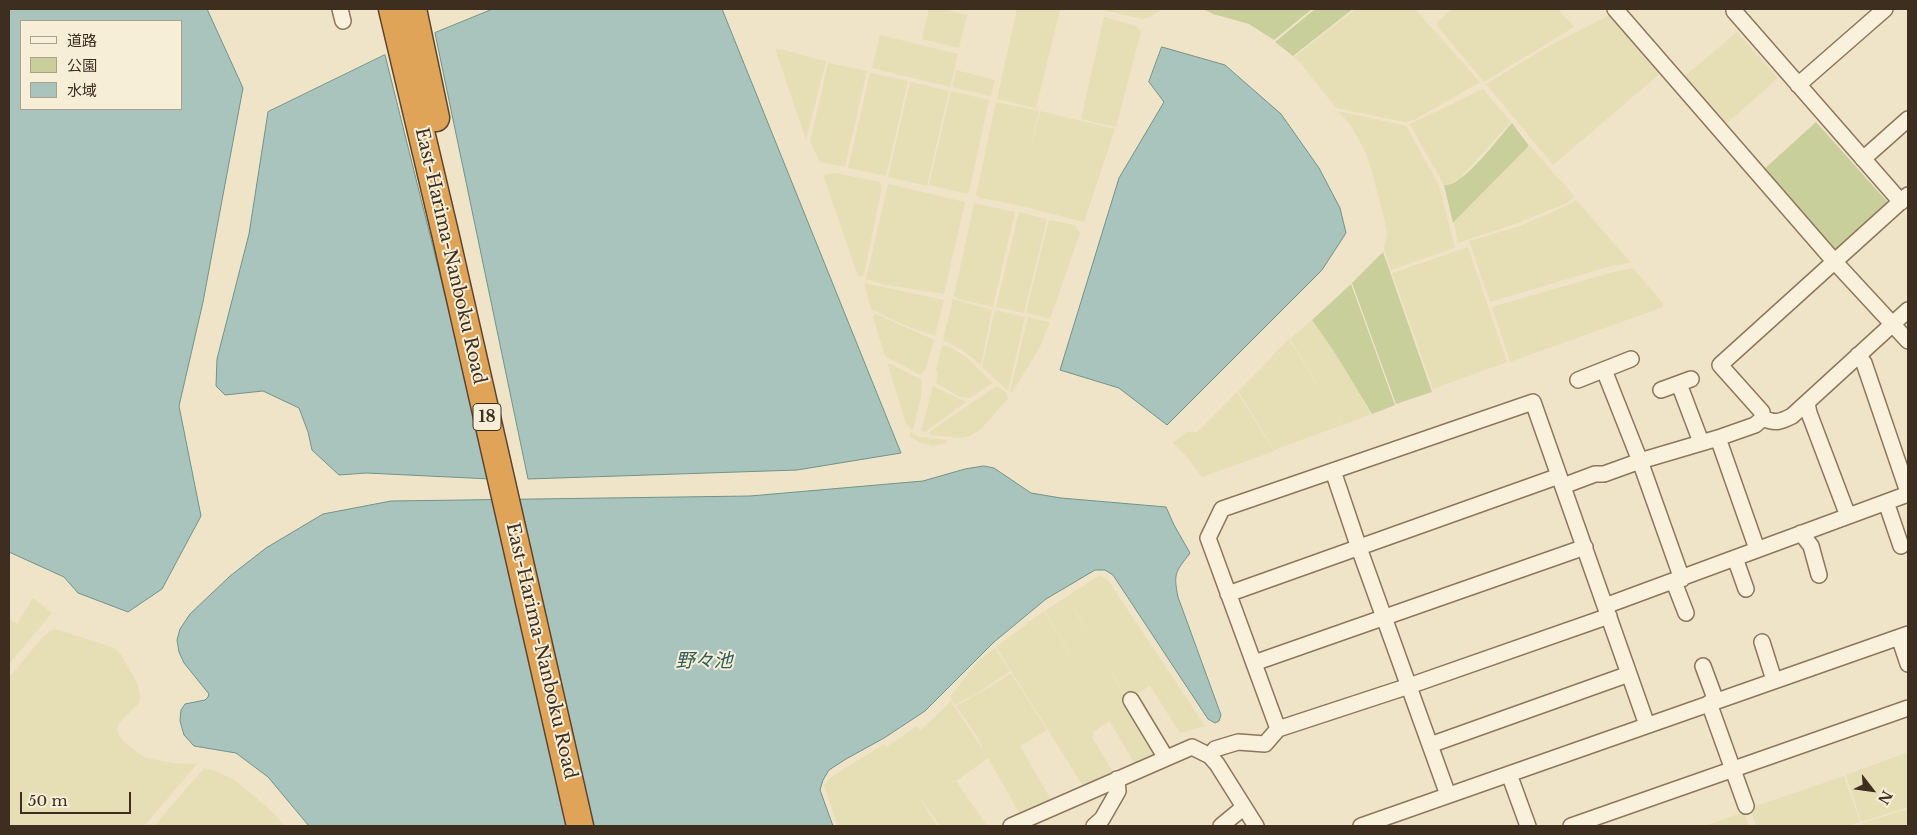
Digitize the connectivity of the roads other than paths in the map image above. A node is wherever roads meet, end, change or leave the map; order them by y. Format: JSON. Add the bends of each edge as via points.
{"nodes":[{"id":1,"x":392,"y":9,"type":"edge"},
{"id":2,"x":413,"y":9,"type":"edge"},
{"id":3,"x":1615,"y":9,"type":"edge"},
{"id":4,"x":1736,"y":9,"type":"edge"},
{"id":5,"x":1885,"y":9,"type":"edge"},
{"id":6,"x":1798,"y":84,"type":"junction"},
{"id":7,"x":1908,"y":119,"type":"edge"},
{"id":8,"x":1863,"y":159,"type":"junction"},
{"id":9,"x":1904,"y":198,"type":"edge"},
{"id":10,"x":1834,"y":261,"type":"junction"},
{"id":11,"x":1908,"y":310,"type":"edge"},
{"id":12,"x":1892,"y":325,"type":"junction"},
{"id":13,"x":1908,"y":341,"type":"edge"},
{"id":14,"x":1858,"y":355,"type":"junction"},
{"id":15,"x":1631,"y":359,"type":"dead end"},
{"id":16,"x":1604,"y":370,"type":"junction"},
{"id":17,"x":1578,"y":380,"type":"dead end"},
{"id":18,"x":1660,"y":390,"type":"dead end"},
{"id":19,"x":1807,"y":403,"type":"junction"},
{"id":20,"x":1763,"y":418,"type":"junction"},
{"id":21,"x":1718,"y":438,"type":"junction"},
{"id":22,"x":1701,"y":442,"type":"junction"},
{"id":23,"x":1640,"y":461,"type":"junction"},
{"id":24,"x":1333,"y":471,"type":"junction"},
{"id":25,"x":1561,"y":481,"type":"junction"},
{"id":26,"x":1908,"y":493,"type":"edge"},
{"id":27,"x":1886,"y":502,"type":"junction"},
{"id":28,"x":1848,"y":516,"type":"junction"},
{"id":29,"x":1801,"y":533,"type":"junction"},
{"id":30,"x":1901,"y":546,"type":"dead end"},
{"id":31,"x":1584,"y":547,"type":"junction"},
{"id":32,"x":1359,"y":548,"type":"junction"},
{"id":33,"x":1757,"y":549,"type":"junction"},
{"id":34,"x":1735,"y":558,"type":"junction"},
{"id":35,"x":1819,"y":575,"type":"dead end"},
{"id":36,"x":1678,"y":580,"type":"junction"},
{"id":37,"x":1746,"y":589,"type":"dead end"},
{"id":38,"x":1228,"y":594,"type":"junction"},
{"id":39,"x":1607,"y":611,"type":"junction"},
{"id":40,"x":1686,"y":614,"type":"dead end"},
{"id":41,"x":1383,"y":617,"type":"junction"},
{"id":42,"x":1904,"y":636,"type":"edge"},
{"id":43,"x":1762,"y":642,"type":"dead end"},
{"id":44,"x":1254,"y":663,"type":"junction"},
{"id":45,"x":1908,"y":664,"type":"edge"},
{"id":46,"x":1703,"y":666,"type":"dead end"},
{"id":47,"x":1629,"y":674,"type":"junction"},
{"id":48,"x":1774,"y":680,"type":"junction"},
{"id":49,"x":1409,"y":686,"type":"junction"},
{"id":50,"x":1131,"y":700,"type":"dead end"},
{"id":51,"x":1712,"y":702,"type":"junction"},
{"id":52,"x":1908,"y":708,"type":"edge"},
{"id":53,"x":1647,"y":725,"type":"junction"},
{"id":54,"x":1278,"y":729,"type":"junction"},
{"id":55,"x":1430,"y":745,"type":"junction"},
{"id":56,"x":1210,"y":756,"type":"junction"},
{"id":57,"x":1166,"y":758,"type":"junction"},
{"id":58,"x":1733,"y":769,"type":"junction"},
{"id":59,"x":1509,"y":774,"type":"junction"},
{"id":60,"x":1117,"y":779,"type":"junction"},
{"id":61,"x":1448,"y":795,"type":"junction"},
{"id":62,"x":1746,"y":806,"type":"dead end"},
{"id":63,"x":1244,"y":807,"type":"junction"},
{"id":64,"x":580,"y":826,"type":"edge"},
{"id":65,"x":595,"y":826,"type":"edge"},
{"id":66,"x":1011,"y":826,"type":"edge"},
{"id":67,"x":1094,"y":826,"type":"edge"},
{"id":68,"x":1221,"y":826,"type":"edge"},
{"id":69,"x":1256,"y":826,"type":"edge"},
{"id":70,"x":1361,"y":826,"type":"edge"},
{"id":71,"x":1528,"y":826,"type":"edge"},
{"id":72,"x":1571,"y":826,"type":"edge"}],
"edges":[{"from":1,"to":64,"type":"highway","name":"East-Harima-Nanboku Road","number":"18"},
{"from":2,"to":65,"type":"highway","name":"East-Harima-Nanboku Road","number":"18"},
{"from":3,"to":10,"type":"street"},
{"from":4,"to":6,"type":"street","via":[[1734,11]]},
{"from":5,"to":6,"type":"street"},
{"from":6,"to":8,"type":"street"},
{"from":7,"to":8,"type":"street"},
{"from":8,"to":9,"type":"street"},
{"from":9,"to":10,"type":"street"},
{"from":10,"to":12,"type":"street"},
{"from":10,"to":20,"type":"street","via":[[1720,365],[1762,412]]},
{"from":11,"to":12,"type":"street"},
{"from":12,"to":13,"type":"street"},
{"from":12,"to":14,"type":"street"},
{"from":14,"to":19,"type":"street"},
{"from":14,"to":26,"type":"street","via":[[1864,363]]},
{"from":15,"to":16,"type":"street"},
{"from":16,"to":17,"type":"street"},
{"from":16,"to":23,"type":"street"},
{"from":18,"to":22,"type":"street","via":[[1685,382]]},
{"from":19,"to":20,"type":"street","via":[[1780,423]]},
{"from":19,"to":28,"type":"street"},
{"from":20,"to":21,"type":"street","via":[[1754,425]]},
{"from":21,"to":22,"type":"street"},
{"from":21,"to":33,"type":"street"},
{"from":22,"to":23,"type":"street"},
{"from":23,"to":25,"type":"street"},
{"from":23,"to":36,"type":"street"},
{"from":24,"to":25,"type":"street","via":[[1533,402]]},
{"from":24,"to":32,"type":"street"},
{"from":24,"to":38,"type":"street","via":[[1222,510],[1208,538]]},
{"from":25,"to":31,"type":"street"},
{"from":25,"to":32,"type":"street"},
{"from":26,"to":27,"type":"street"},
{"from":27,"to":28,"type":"street"},
{"from":27,"to":30,"type":"street"},
{"from":28,"to":29,"type":"street"},
{"from":29,"to":33,"type":"street"},
{"from":29,"to":35,"type":"street","via":[[1810,546]]},
{"from":31,"to":39,"type":"street"},
{"from":31,"to":41,"type":"street"},
{"from":32,"to":38,"type":"street"},
{"from":32,"to":41,"type":"street"},
{"from":33,"to":34,"type":"street"},
{"from":34,"to":36,"type":"street"},
{"from":34,"to":37,"type":"street"},
{"from":36,"to":39,"type":"street"},
{"from":36,"to":40,"type":"street"},
{"from":38,"to":44,"type":"street"},
{"from":39,"to":47,"type":"street"},
{"from":39,"to":49,"type":"street"},
{"from":41,"to":44,"type":"street"},
{"from":41,"to":49,"type":"street"},
{"from":42,"to":45,"type":"street"},
{"from":42,"to":48,"type":"street"},
{"from":43,"to":48,"type":"street"},
{"from":44,"to":54,"type":"street"},
{"from":46,"to":51,"type":"street"},
{"from":47,"to":53,"type":"street"},
{"from":47,"to":55,"type":"street"},
{"from":48,"to":51,"type":"street"},
{"from":49,"to":54,"type":"street"},
{"from":49,"to":55,"type":"street"},
{"from":50,"to":57,"type":"street"},
{"from":51,"to":53,"type":"street"},
{"from":51,"to":58,"type":"street"},
{"from":52,"to":58,"type":"street"},
{"from":53,"to":59,"type":"street"},
{"from":54,"to":56,"type":"street","via":[[1264,744],[1238,742],[1215,749]]},
{"from":55,"to":61,"type":"street"},
{"from":56,"to":57,"type":"street","via":[[1192,747]]},
{"from":56,"to":63,"type":"street"},
{"from":57,"to":60,"type":"street"},
{"from":58,"to":62,"type":"street"},
{"from":58,"to":72,"type":"street"},
{"from":59,"to":61,"type":"street"},
{"from":59,"to":71,"type":"street"},
{"from":60,"to":66,"type":"street"},
{"from":60,"to":67,"type":"street","via":[[1118,791],[1102,820]]},
{"from":61,"to":70,"type":"street"},
{"from":63,"to":68,"type":"street"},
{"from":63,"to":69,"type":"street"}]}
